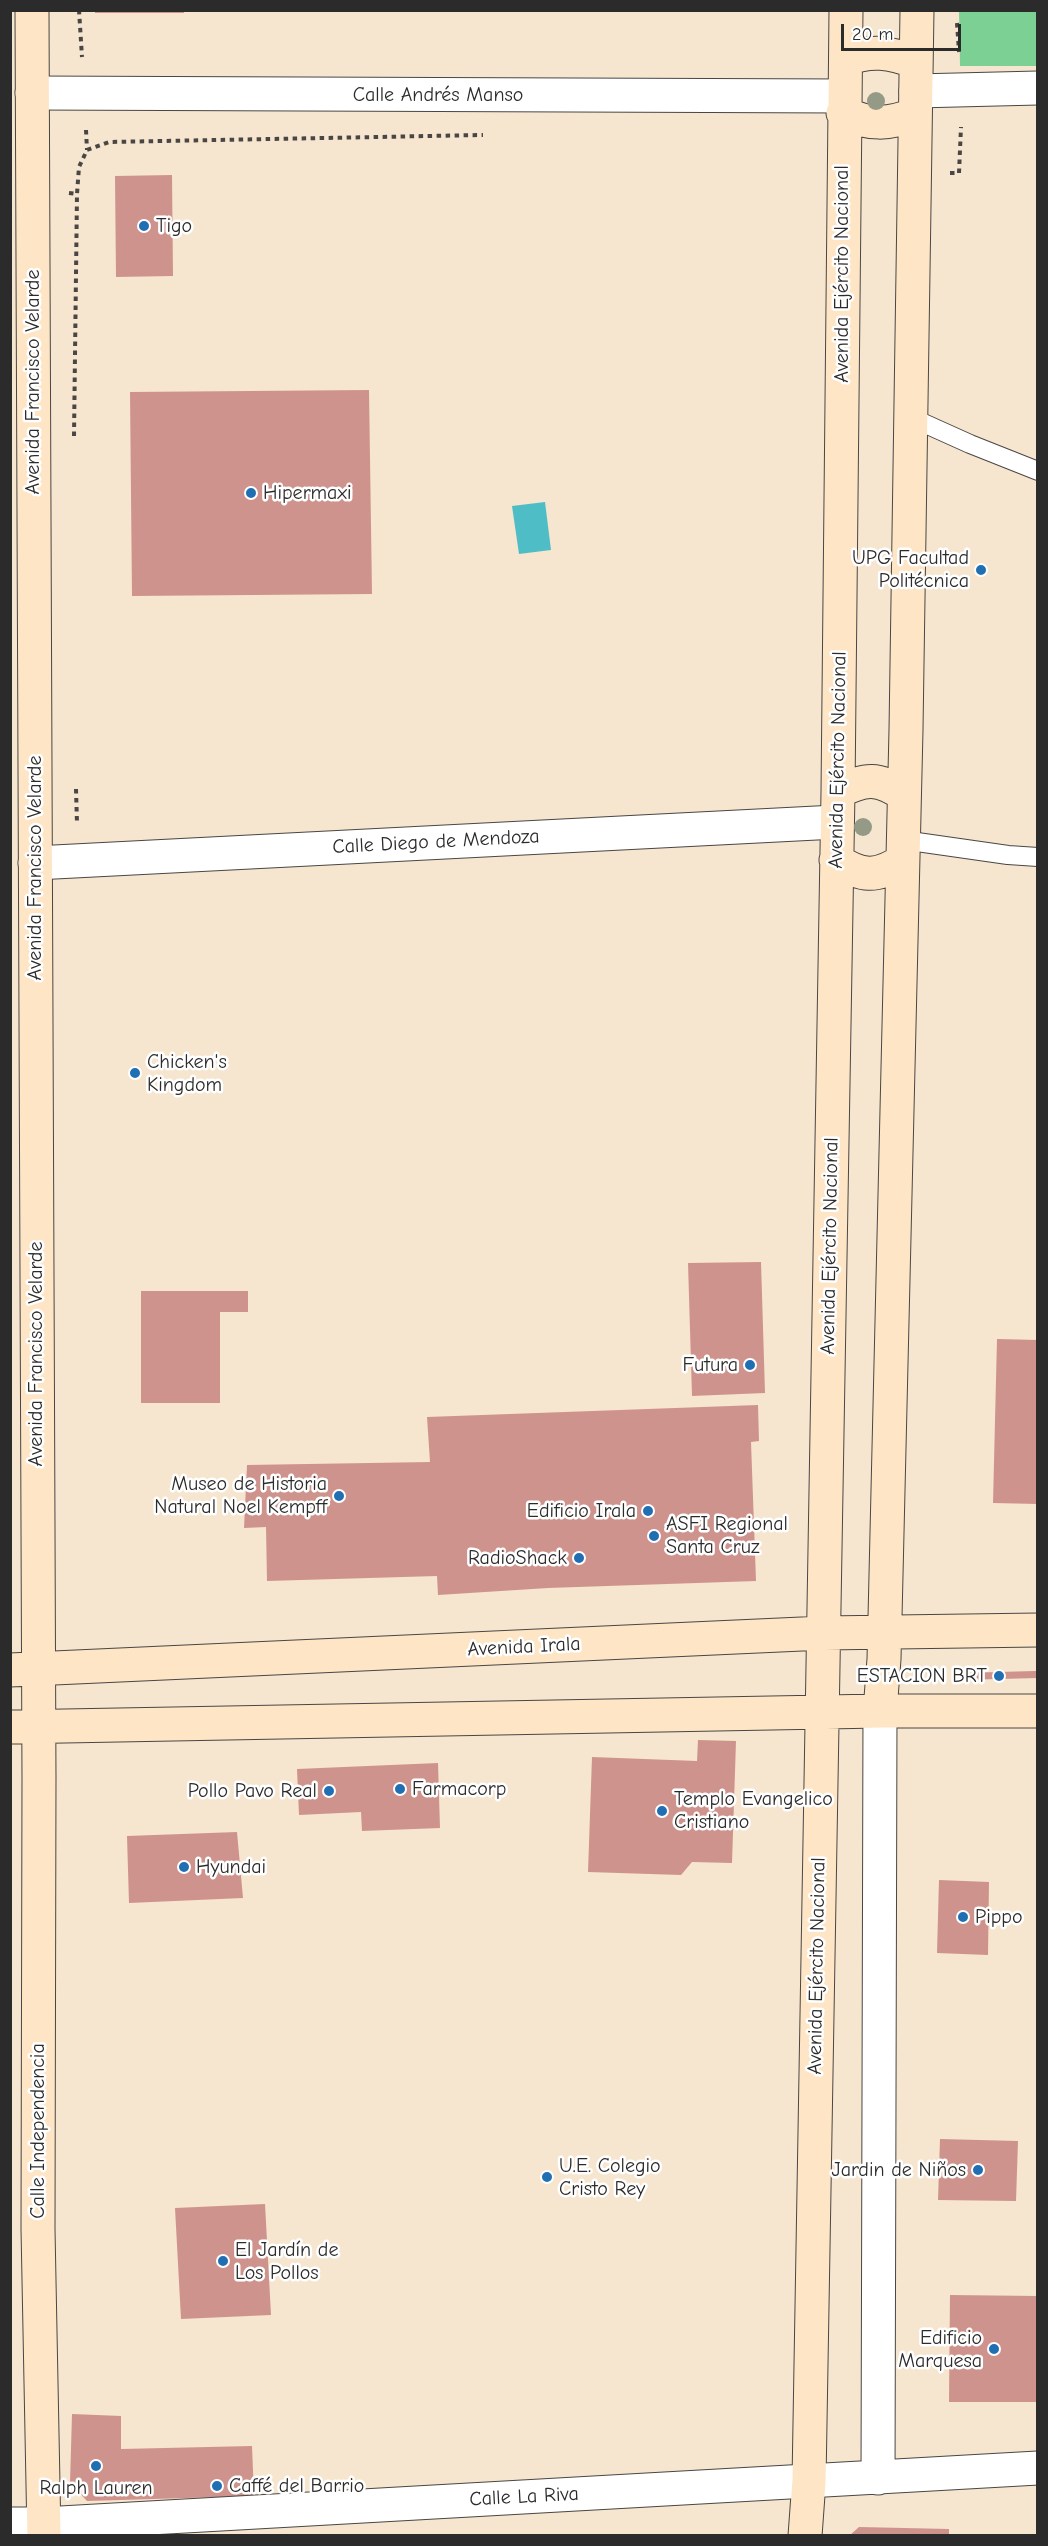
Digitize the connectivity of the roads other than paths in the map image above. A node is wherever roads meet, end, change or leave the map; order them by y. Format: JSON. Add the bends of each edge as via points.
{"nodes":[{"id":1,"x":32,"y":10,"type":"edge"},
{"id":2,"x":846,"y":10,"type":"edge"},
{"id":3,"x":917,"y":10,"type":"edge"},
{"id":4,"x":846,"y":58,"type":"junction"},
{"id":5,"x":1038,"y":88,"type":"edge"},
{"id":6,"x":915,"y":89,"type":"junction"},
{"id":7,"x":24,"y":92,"type":"edge"},
{"id":8,"x":844,"y":104,"type":"junction"},
{"id":9,"x":910,"y":417,"type":"junction"},
{"id":10,"x":1038,"y":471,"type":"edge"},
{"id":11,"x":904,"y":795,"type":"junction"},
{"id":12,"x":837,"y":807,"type":"junction"},
{"id":13,"x":903,"y":850,"type":"junction"},
{"id":14,"x":29,"y":855,"type":"edge"},
{"id":15,"x":1038,"y":857,"type":"edge"},
{"id":16,"x":836,"y":860,"type":"junction"},
{"id":17,"x":10,"y":899,"type":"edge"},
{"id":18,"x":1038,"y":1630,"type":"edge"},
{"id":19,"x":824,"y":1633,"type":"junction"},
{"id":20,"x":884,"y":1634,"type":"junction"},
{"id":21,"x":24,"y":1669,"type":"edge"},
{"id":22,"x":1038,"y":1711,"type":"edge"},
{"id":23,"x":880,"y":1712,"type":"junction"},
{"id":24,"x":821,"y":1713,"type":"junction"},
{"id":25,"x":25,"y":1726,"type":"edge"},
{"id":26,"x":1038,"y":2468,"type":"edge"},
{"id":27,"x":878,"y":2478,"type":"junction"},
{"id":28,"x":809,"y":2481,"type":"junction"},
{"id":29,"x":10,"y":2524,"type":"edge"},
{"id":30,"x":44,"y":2530,"type":"edge"},
{"id":31,"x":805,"y":2535,"type":"edge"}],
"edges":[{"from":1,"to":7,"type":"street","name":"Avenida Francisco Velarde"},
{"from":2,"to":4,"type":"street","name":"Avenida Ejército Nacional"},
{"from":3,"to":6,"type":"street"},
{"from":4,"to":6,"type":"street","via":[[862,53],[898,55]]},
{"from":4,"to":8,"type":"street","name":"Avenida Ejército Nacional"},
{"from":5,"to":6,"type":"street"},
{"from":6,"to":8,"type":"street","via":[[897,121],[860,121]]},
{"from":6,"to":9,"type":"street"},
{"from":7,"to":8,"type":"street","name":"Calle Andrés Manso"},
{"from":7,"to":14,"type":"street","name":"Avenida Francisco Velarde","via":[[33,190]]},
{"from":8,"to":12,"type":"street","name":"Avenida Ejército Nacional"},
{"from":9,"to":10,"type":"lane"},
{"from":9,"to":11,"type":"street"},
{"from":11,"to":12,"type":"street","via":[[890,784],[854,784]]},
{"from":11,"to":13,"type":"street"},
{"from":12,"to":14,"type":"street","name":"Calle Diego de Mendoza"},
{"from":12,"to":16,"type":"street","name":"Avenida Ejército Nacional"},
{"from":13,"to":15,"type":"lane"},
{"from":13,"to":16,"type":"street","via":[[887,871],[869,874],[851,870]]},
{"from":13,"to":20,"type":"street"},
{"from":14,"to":17,"type":"street","via":[[26,889]]},
{"from":14,"to":21,"type":"street","name":"Avenida Francisco Velarde"},
{"from":16,"to":19,"type":"street","name":"Avenida Ejército Nacional"},
{"from":18,"to":20,"type":"street","name":"Avenida Irala"},
{"from":19,"to":20,"type":"street","name":"Avenida Irala"},
{"from":19,"to":21,"type":"street","name":"Avenida Irala"},
{"from":19,"to":24,"type":"street","name":"Avenida Ejército Nacional"},
{"from":20,"to":23,"type":"street"},
{"from":21,"to":25,"type":"street","name":"Avenida Francisco Velarde"},
{"from":22,"to":23,"type":"street"},
{"from":23,"to":24,"type":"street"},
{"from":23,"to":27,"type":"street"},
{"from":24,"to":25,"type":"street"},
{"from":24,"to":28,"type":"street","name":"Avenida Ejército Nacional"},
{"from":25,"to":30,"type":"street","name":"Calle Independencia"},
{"from":26,"to":27,"type":"street","name":"Calle La Riva"},
{"from":27,"to":28,"type":"street","name":"Calle La Riva"},
{"from":28,"to":30,"type":"street","name":"Calle La Riva"},
{"from":28,"to":31,"type":"street","name":"Avenida Ejército Nacional"},
{"from":29,"to":30,"type":"street","name":"Calle La Riva"}]}
